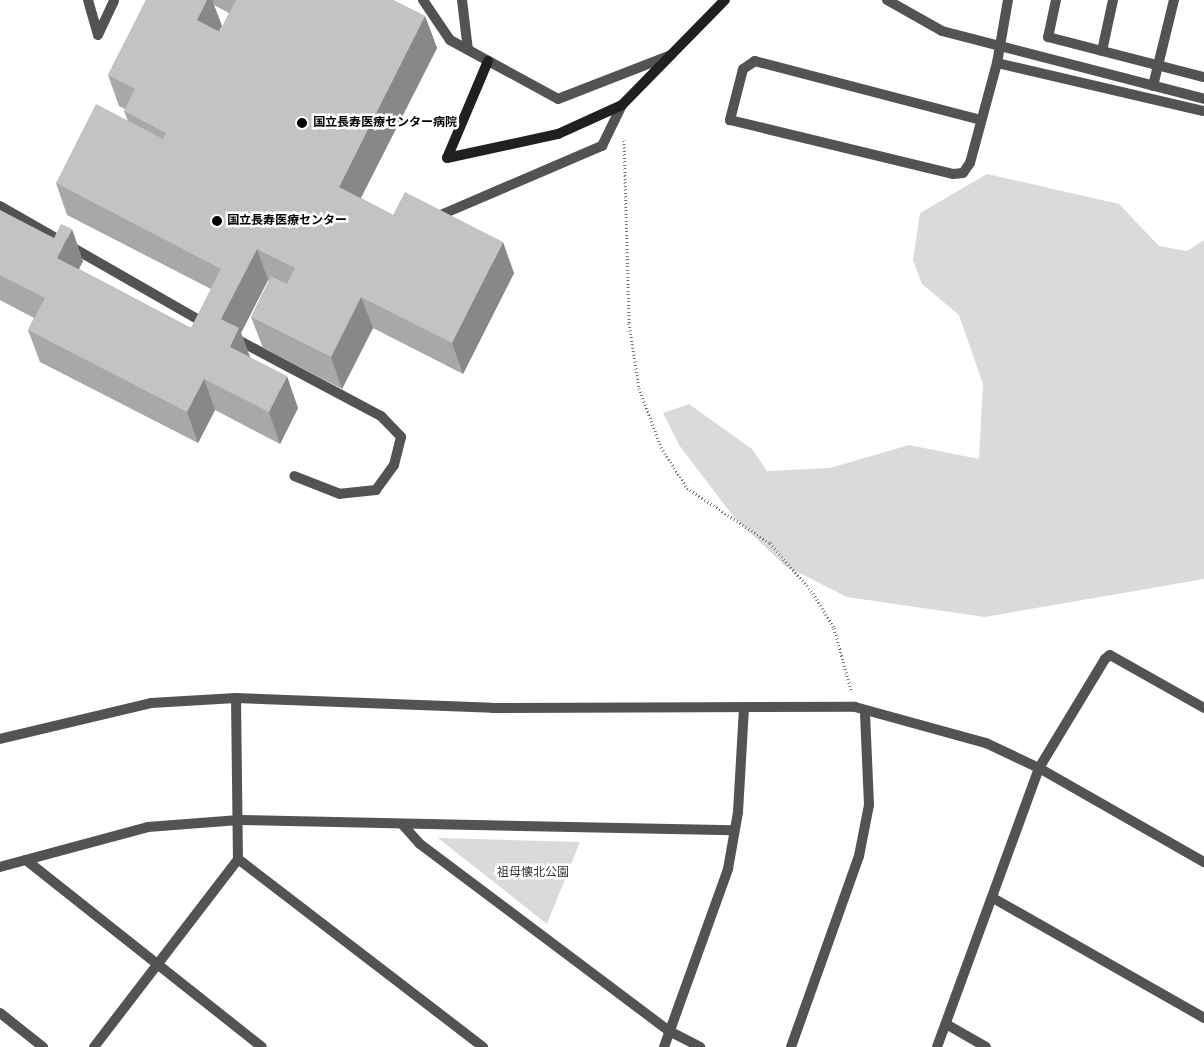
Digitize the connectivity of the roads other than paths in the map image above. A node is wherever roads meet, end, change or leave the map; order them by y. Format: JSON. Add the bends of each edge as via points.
{"nodes":[{"id":1,"x":88,"y":0,"type":"edge"},
{"id":2,"x":114,"y":0,"type":"edge"},
{"id":3,"x":423,"y":0,"type":"edge"},
{"id":4,"x":462,"y":0,"type":"edge"},
{"id":5,"x":725,"y":0,"type":"edge"},
{"id":6,"x":887,"y":0,"type":"edge"},
{"id":7,"x":1008,"y":0,"type":"edge"},
{"id":8,"x":1056,"y":0,"type":"edge"},
{"id":9,"x":1113,"y":0,"type":"edge"},
{"id":10,"x":1174,"y":0,"type":"edge"},
{"id":11,"x":997,"y":45,"type":"junction"},
{"id":12,"x":468,"y":50,"type":"junction"},
{"id":13,"x":1102,"y":52,"type":"junction"},
{"id":14,"x":671,"y":55,"type":"junction"},
{"id":15,"x":488,"y":61,"type":"junction"},
{"id":16,"x":997,"y":63,"type":"junction"},
{"id":17,"x":1158,"y":66,"type":"junction"},
{"id":18,"x":1204,"y":77,"type":"edge"},
{"id":19,"x":1153,"y":86,"type":"junction"},
{"id":20,"x":1204,"y":99,"type":"edge"},
{"id":21,"x":622,"y":105,"type":"junction"},
{"id":22,"x":1204,"y":111,"type":"edge"},
{"id":23,"x":981,"y":120,"type":"junction"},
{"id":24,"x":0,"y":206,"type":"edge"},
{"id":25,"x":436,"y":217,"type":"edge"},
{"id":26,"x":217,"y":330,"type":"edge"},
{"id":27,"x":238,"y":340,"type":"edge"},
{"id":28,"x":294,"y":476,"type":"dead end"},
{"id":29,"x":236,"y":698,"type":"junction"},
{"id":30,"x":1204,"y":708,"type":"edge"},
{"id":31,"x":744,"y":709,"type":"junction"},
{"id":32,"x":860,"y":709,"type":"junction"},
{"id":33,"x":0,"y":739,"type":"edge"},
{"id":34,"x":1039,"y":768,"type":"junction"},
{"id":35,"x":239,"y":820,"type":"junction"},
{"id":36,"x":402,"y":824,"type":"junction"},
{"id":37,"x":733,"y":830,"type":"junction"},
{"id":38,"x":238,"y":859,"type":"junction"},
{"id":39,"x":26,"y":860,"type":"junction"},
{"id":40,"x":1204,"y":862,"type":"edge"},
{"id":41,"x":0,"y":867,"type":"edge"},
{"id":42,"x":993,"y":898,"type":"junction"},
{"id":43,"x":155,"y":967,"type":"junction"},
{"id":44,"x":0,"y":1014,"type":"edge"},
{"id":45,"x":1204,"y":1018,"type":"edge"},
{"id":46,"x":946,"y":1024,"type":"junction"},
{"id":47,"x":669,"y":1031,"type":"junction"},
{"id":48,"x":44,"y":1047,"type":"edge"},
{"id":49,"x":94,"y":1047,"type":"edge"},
{"id":50,"x":262,"y":1047,"type":"edge"},
{"id":51,"x":483,"y":1047,"type":"edge"},
{"id":52,"x":664,"y":1047,"type":"edge"},
{"id":53,"x":700,"y":1047,"type":"edge"},
{"id":54,"x":791,"y":1047,"type":"edge"},
{"id":55,"x":937,"y":1047,"type":"edge"},
{"id":56,"x":986,"y":1047,"type":"edge"}],
"edges":[{"from":1,"to":2,"type":"street","via":[[98,35]]},
{"from":3,"to":12,"type":"street","via":[[450,40]]},
{"from":4,"to":12,"type":"street"},
{"from":5,"to":14,"type":"street"},
{"from":6,"to":11,"type":"street","via":[[942,31]]},
{"from":7,"to":11,"type":"street"},
{"from":8,"to":13,"type":"street","via":[[1048,37]]},
{"from":9,"to":13,"type":"street"},
{"from":10,"to":17,"type":"street"},
{"from":11,"to":16,"type":"street"},
{"from":11,"to":19,"type":"street"},
{"from":12,"to":15,"type":"street"},
{"from":13,"to":17,"type":"street"},
{"from":14,"to":15,"type":"street","via":[[558,100]]},
{"from":14,"to":21,"type":"street"},
{"from":15,"to":21,"type":"street","via":[[447,158],[558,134]]},
{"from":16,"to":22,"type":"street"},
{"from":16,"to":23,"type":"street"},
{"from":17,"to":18,"type":"street"},
{"from":17,"to":19,"type":"street"},
{"from":19,"to":20,"type":"street"},
{"from":21,"to":25,"type":"street","via":[[602,146]]},
{"from":23,"to":23,"type":"street","via":[[970,163],[963,173],[952,174],[730,120],[743,69],[755,61]]},
{"from":24,"to":26,"type":"street"},
{"from":27,"to":28,"type":"street","via":[[381,416],[401,437],[394,465],[376,490],[340,494]]},
{"from":29,"to":31,"type":"street","via":[[492,708]]},
{"from":29,"to":33,"type":"street","via":[[151,703]]},
{"from":29,"to":35,"type":"street"},
{"from":30,"to":34,"type":"street","via":[[1110,655]]},
{"from":31,"to":32,"type":"street"},
{"from":31,"to":37,"type":"street","via":[[738,812]]},
{"from":32,"to":34,"type":"street","via":[[986,743]]},
{"from":32,"to":54,"type":"street","via":[[869,805],[859,856]]},
{"from":34,"to":40,"type":"street"},
{"from":34,"to":42,"type":"street"},
{"from":35,"to":36,"type":"street"},
{"from":35,"to":38,"type":"street"},
{"from":35,"to":39,"type":"street","via":[[148,827]]},
{"from":36,"to":37,"type":"street"},
{"from":36,"to":47,"type":"street","via":[[420,844]]},
{"from":37,"to":47,"type":"street","via":[[728,869]]},
{"from":38,"to":43,"type":"street"},
{"from":38,"to":51,"type":"street"},
{"from":39,"to":41,"type":"street"},
{"from":39,"to":43,"type":"street"},
{"from":42,"to":45,"type":"street"},
{"from":42,"to":46,"type":"street"},
{"from":43,"to":49,"type":"street"},
{"from":43,"to":50,"type":"street"},
{"from":44,"to":48,"type":"street"},
{"from":46,"to":55,"type":"street"},
{"from":46,"to":56,"type":"street"},
{"from":47,"to":52,"type":"street"},
{"from":47,"to":53,"type":"street"}]}
